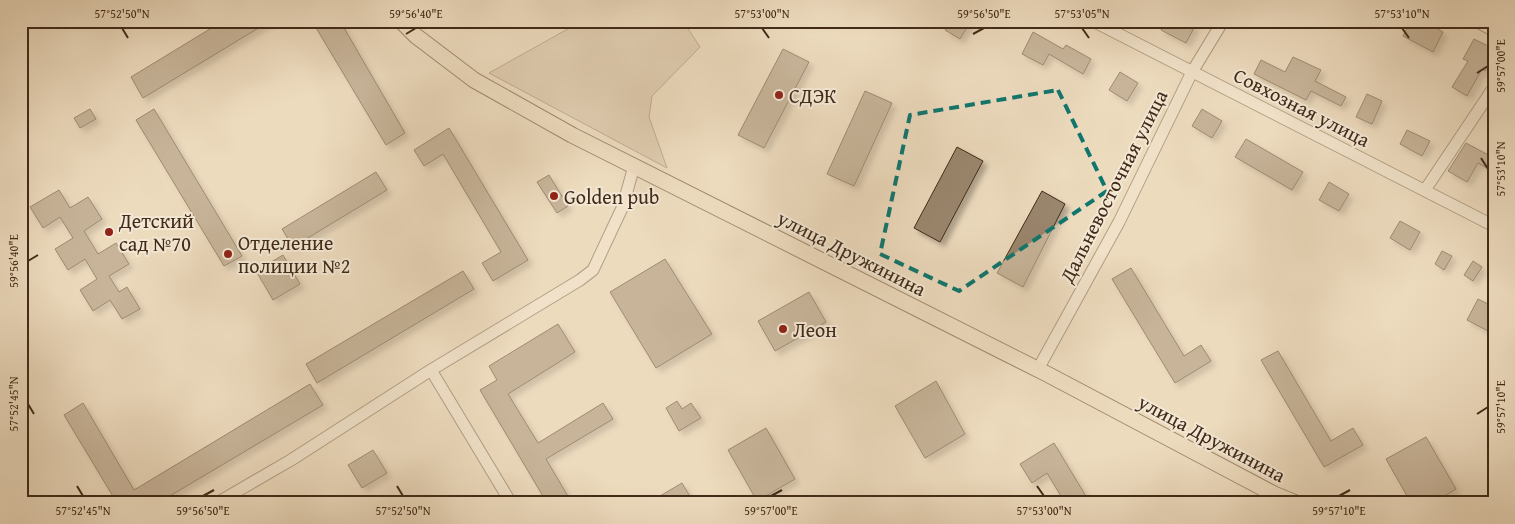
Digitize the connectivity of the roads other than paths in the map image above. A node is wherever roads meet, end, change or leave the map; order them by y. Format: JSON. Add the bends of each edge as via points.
{"nodes":[{"id":1,"x":401,"y":21,"type":"edge"},
{"id":2,"x":1093,"y":21,"type":"edge"},
{"id":3,"x":1223,"y":21,"type":"edge"},
{"id":4,"x":1476,"y":21,"type":"edge"},
{"id":5,"x":1494,"y":31,"type":"edge"},
{"id":6,"x":1192,"y":72,"type":"junction"},
{"id":7,"x":1494,"y":87,"type":"edge"},
{"id":8,"x":634,"y":166,"type":"junction"},
{"id":9,"x":1425,"y":190,"type":"junction"},
{"id":10,"x":1494,"y":226,"type":"edge"},
{"id":11,"x":1038,"y":369,"type":"junction"},
{"id":12,"x":431,"y":370,"type":"junction"},
{"id":13,"x":217,"y":503,"type":"edge"},
{"id":14,"x":511,"y":503,"type":"edge"},
{"id":15,"x":1296,"y":503,"type":"edge"}],
"edges":[{"from":1,"to":8,"type":"main road","name":"улица Дружинина","via":[[474,80]]},
{"from":2,"to":6,"type":"street","name":"Совхозная улица"},
{"from":3,"to":6,"type":"street","name":"Дальневосточная улица"},
{"from":4,"to":5,"type":"street"},
{"from":6,"to":9,"type":"street","name":"Совхозная улица"},
{"from":6,"to":11,"type":"street","name":"Дальневосточная улица","via":[[1119,222]]},
{"from":7,"to":9,"type":"street"},
{"from":8,"to":11,"type":"main road","name":"улица Дружинина"},
{"from":8,"to":12,"type":"street","via":[[623,206],[593,270]]},
{"from":9,"to":10,"type":"street","name":"Совхозная улица"},
{"from":11,"to":15,"type":"main road","name":"улица Дружинина"},
{"from":12,"to":13,"type":"street"},
{"from":12,"to":14,"type":"street"}]}
